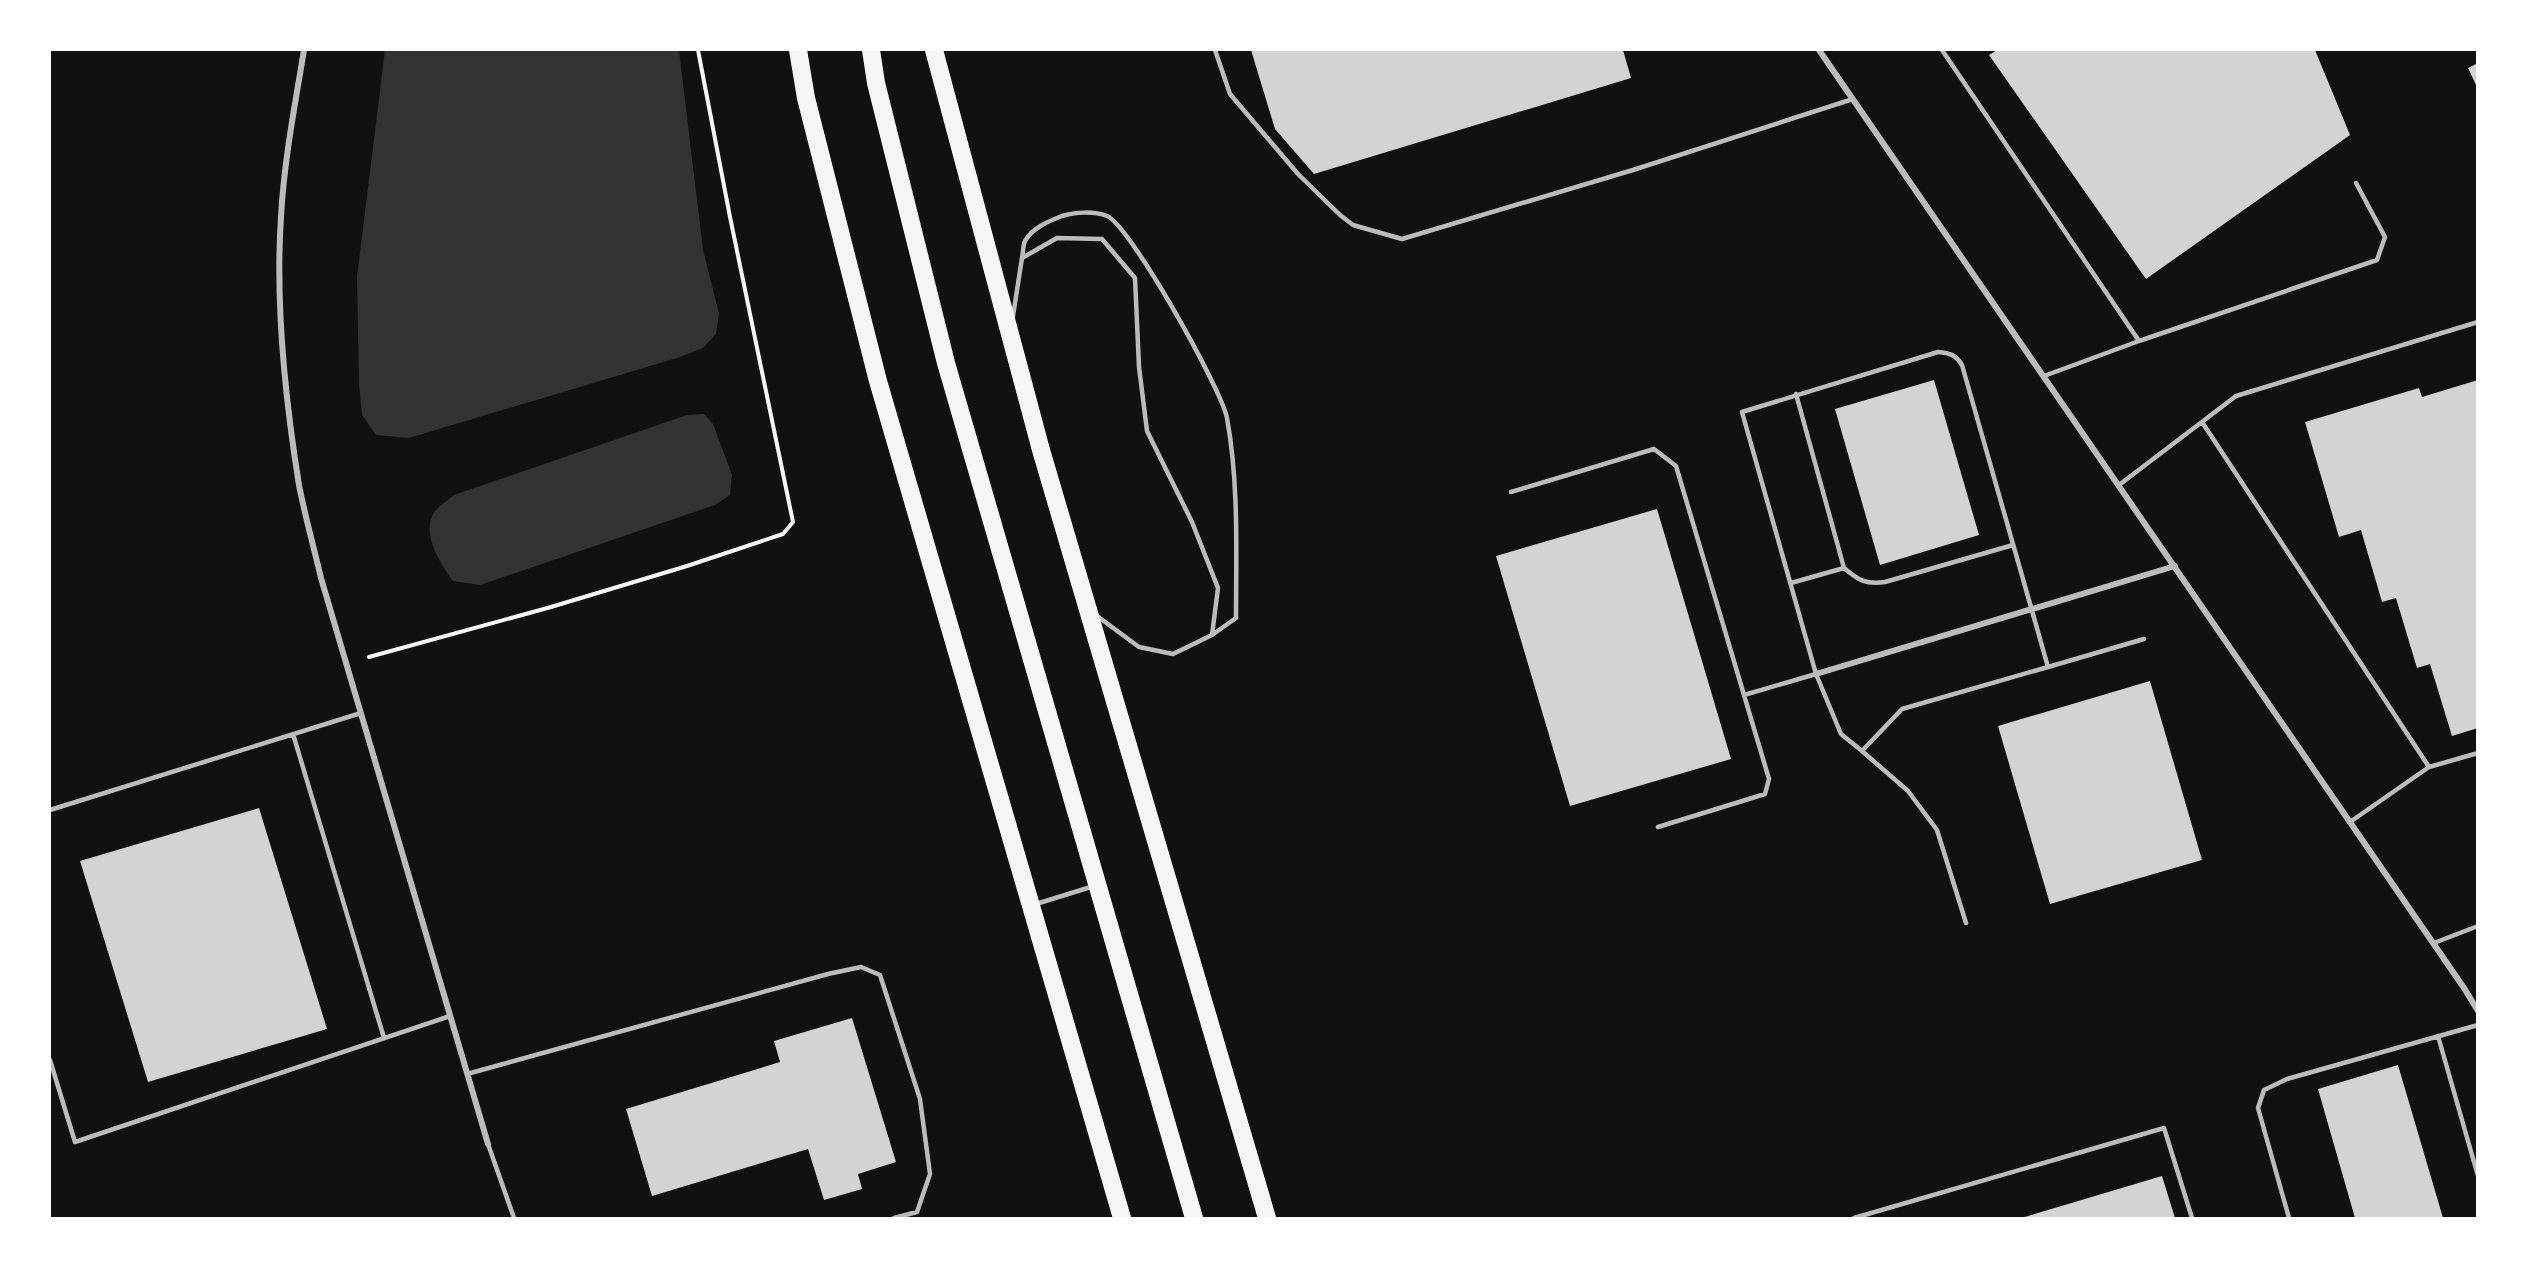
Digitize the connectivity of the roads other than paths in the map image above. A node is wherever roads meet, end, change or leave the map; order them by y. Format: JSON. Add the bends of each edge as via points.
{"nodes":[{"id":1,"x":304,"y":50,"type":"edge"},
{"id":2,"x":798,"y":50,"type":"edge"},
{"id":3,"x":870,"y":50,"type":"edge"},
{"id":4,"x":934,"y":50,"type":"edge"},
{"id":5,"x":1215,"y":50,"type":"edge"},
{"id":6,"x":1819,"y":50,"type":"edge"},
{"id":7,"x":1942,"y":50,"type":"edge"},
{"id":8,"x":1853,"y":99,"type":"junction"},
{"id":9,"x":2356,"y":183,"type":"dead end"},
{"id":10,"x":1022,"y":258,"type":"junction"},
{"id":11,"x":2478,"y":322,"type":"edge"},
{"id":12,"x":1010,"y":334,"type":"junction"},
{"id":13,"x":2139,"y":341,"type":"junction"},
{"id":14,"x":2044,"y":376,"type":"junction"},
{"id":15,"x":1796,"y":394,"type":"junction"},
{"id":16,"x":2202,"y":422,"type":"junction"},
{"id":17,"x":2119,"y":485,"type":"junction"},
{"id":18,"x":1511,"y":492,"type":"dead end"},
{"id":19,"x":2013,"y":544,"type":"junction"},
{"id":20,"x":2175,"y":566,"type":"junction"},
{"id":21,"x":1844,"y":568,"type":"junction"},
{"id":22,"x":1791,"y":583,"type":"junction"},
{"id":23,"x":1088,"y":609,"type":"junction"},
{"id":24,"x":2032,"y":610,"type":"junction"},
{"id":25,"x":1212,"y":634,"type":"junction"},
{"id":26,"x":2144,"y":639,"type":"dead end"},
{"id":27,"x":2048,"y":668,"type":"junction"},
{"id":28,"x":1816,"y":674,"type":"junction"},
{"id":29,"x":1744,"y":695,"type":"junction"},
{"id":30,"x":361,"y":713,"type":"junction"},
{"id":31,"x":293,"y":734,"type":"junction"},
{"id":32,"x":1862,"y":751,"type":"junction"},
{"id":33,"x":2478,"y":753,"type":"edge"},
{"id":34,"x":2429,"y":767,"type":"junction"},
{"id":35,"x":50,"y":810,"type":"edge"},
{"id":36,"x":2350,"y":822,"type":"junction"},
{"id":37,"x":1658,"y":827,"type":"dead end"},
{"id":38,"x":1099,"y":884,"type":"junction"},
{"id":39,"x":1031,"y":905,"type":"junction"},
{"id":40,"x":1966,"y":923,"type":"dead end"},
{"id":41,"x":2478,"y":927,"type":"edge"},
{"id":42,"x":2434,"y":943,"type":"junction"},
{"id":43,"x":2478,"y":1011,"type":"edge"},
{"id":44,"x":450,"y":1016,"type":"junction"},
{"id":45,"x":2478,"y":1025,"type":"edge"},
{"id":46,"x":2438,"y":1036,"type":"junction"},
{"id":47,"x":384,"y":1038,"type":"junction"},
{"id":48,"x":50,"y":1060,"type":"edge"},
{"id":49,"x":467,"y":1074,"type":"junction"},
{"id":50,"x":488,"y":1144,"type":"joint"},
{"id":51,"x":2475,"y":1158,"type":"edge"},
{"id":52,"x":2478,"y":1176,"type":"edge"},
{"id":53,"x":514,"y":1218,"type":"edge"},
{"id":54,"x":894,"y":1218,"type":"edge"},
{"id":55,"x":1122,"y":1218,"type":"edge"},
{"id":56,"x":1194,"y":1218,"type":"edge"},
{"id":57,"x":1267,"y":1218,"type":"edge"},
{"id":58,"x":1854,"y":1218,"type":"edge"},
{"id":59,"x":2192,"y":1218,"type":"edge"},
{"id":60,"x":2289,"y":1218,"type":"edge"}],
"edges":[{"from":1,"to":30,"type":"street","via":[[281,217],[281,311],[288,400],[300,487],[321,578]]},
{"from":2,"to":39,"type":"highway","via":[[806,98],[878,381]]},
{"from":3,"to":38,"type":"highway","via":[[946,363]]},
{"from":4,"to":12,"type":"highway"},
{"from":5,"to":8,"type":"lane","via":[[1230,94],[1298,174],[1353,225],[1402,239]]},
{"from":6,"to":8,"type":"street"},
{"from":7,"to":13,"type":"lane"},
{"from":8,"to":14,"type":"street"},
{"from":9,"to":13,"type":"lane","via":[[2385,237],[2377,260]]},
{"from":10,"to":12,"type":"lane"},
{"from":10,"to":25,"type":"lane","via":[[1057,238],[1102,239],[1135,278],[1147,431],[1218,588]]},
{"from":10,"to":25,"type":"lane","via":[[1025,241],[1045,222],[1074,212],[1108,216],[1126,233],[1207,374],[1227,416],[1236,489],[1236,618]]},
{"from":11,"to":16,"type":"lane","via":[[2236,396]]},
{"from":12,"to":23,"type":"highway"},
{"from":13,"to":14,"type":"lane"},
{"from":14,"to":17,"type":"street"},
{"from":15,"to":19,"type":"lane","via":[[1938,352],[1958,357]]},
{"from":15,"to":21,"type":"lane"},
{"from":15,"to":22,"type":"lane","via":[[1742,412]]},
{"from":16,"to":17,"type":"lane"},
{"from":16,"to":34,"type":"lane"},
{"from":17,"to":20,"type":"street"},
{"from":18,"to":29,"type":"lane","via":[[1654,450],[1676,466]]},
{"from":19,"to":21,"type":"lane","via":[[1871,584],[1858,580]]},
{"from":19,"to":24,"type":"lane"},
{"from":20,"to":24,"type":"street"},
{"from":20,"to":36,"type":"street"},
{"from":21,"to":22,"type":"lane"},
{"from":22,"to":28,"type":"lane"},
{"from":23,"to":25,"type":"lane","via":[[1139,647],[1173,654]]},
{"from":23,"to":57,"type":"highway"},
{"from":24,"to":27,"type":"lane"},
{"from":24,"to":28,"type":"street"},
{"from":26,"to":27,"type":"lane"},
{"from":27,"to":32,"type":"lane","via":[[1902,709]]},
{"from":28,"to":29,"type":"lane"},
{"from":28,"to":32,"type":"lane","via":[[1841,734]]},
{"from":29,"to":37,"type":"lane","via":[[1769,778],[1765,795]]},
{"from":30,"to":31,"type":"lane"},
{"from":30,"to":44,"type":"street"},
{"from":31,"to":35,"type":"lane"},
{"from":31,"to":47,"type":"lane"},
{"from":32,"to":40,"type":"lane","via":[[1908,791],[1937,830]]},
{"from":33,"to":34,"type":"lane"},
{"from":34,"to":36,"type":"lane"},
{"from":36,"to":42,"type":"street"},
{"from":38,"to":39,"type":"lane"},
{"from":38,"to":56,"type":"highway"},
{"from":39,"to":55,"type":"highway"},
{"from":41,"to":42,"type":"lane"},
{"from":42,"to":43,"type":"street"},
{"from":44,"to":47,"type":"lane"},
{"from":44,"to":49,"type":"street"},
{"from":45,"to":46,"type":"lane"},
{"from":46,"to":51,"type":"lane"},
{"from":46,"to":60,"type":"lane","via":[[2287,1079],[2264,1090],[2258,1108]]},
{"from":47,"to":48,"type":"lane","via":[[75,1142]]},
{"from":49,"to":50,"type":"street"},
{"from":49,"to":54,"type":"lane","via":[[861,967],[880,975],[920,1099],[929,1164],[930,1174],[917,1212]]},
{"from":50,"to":53,"type":"lane"},
{"from":51,"to":52,"type":"lane"},
{"from":58,"to":59,"type":"lane","via":[[2164,1128]]}]}
